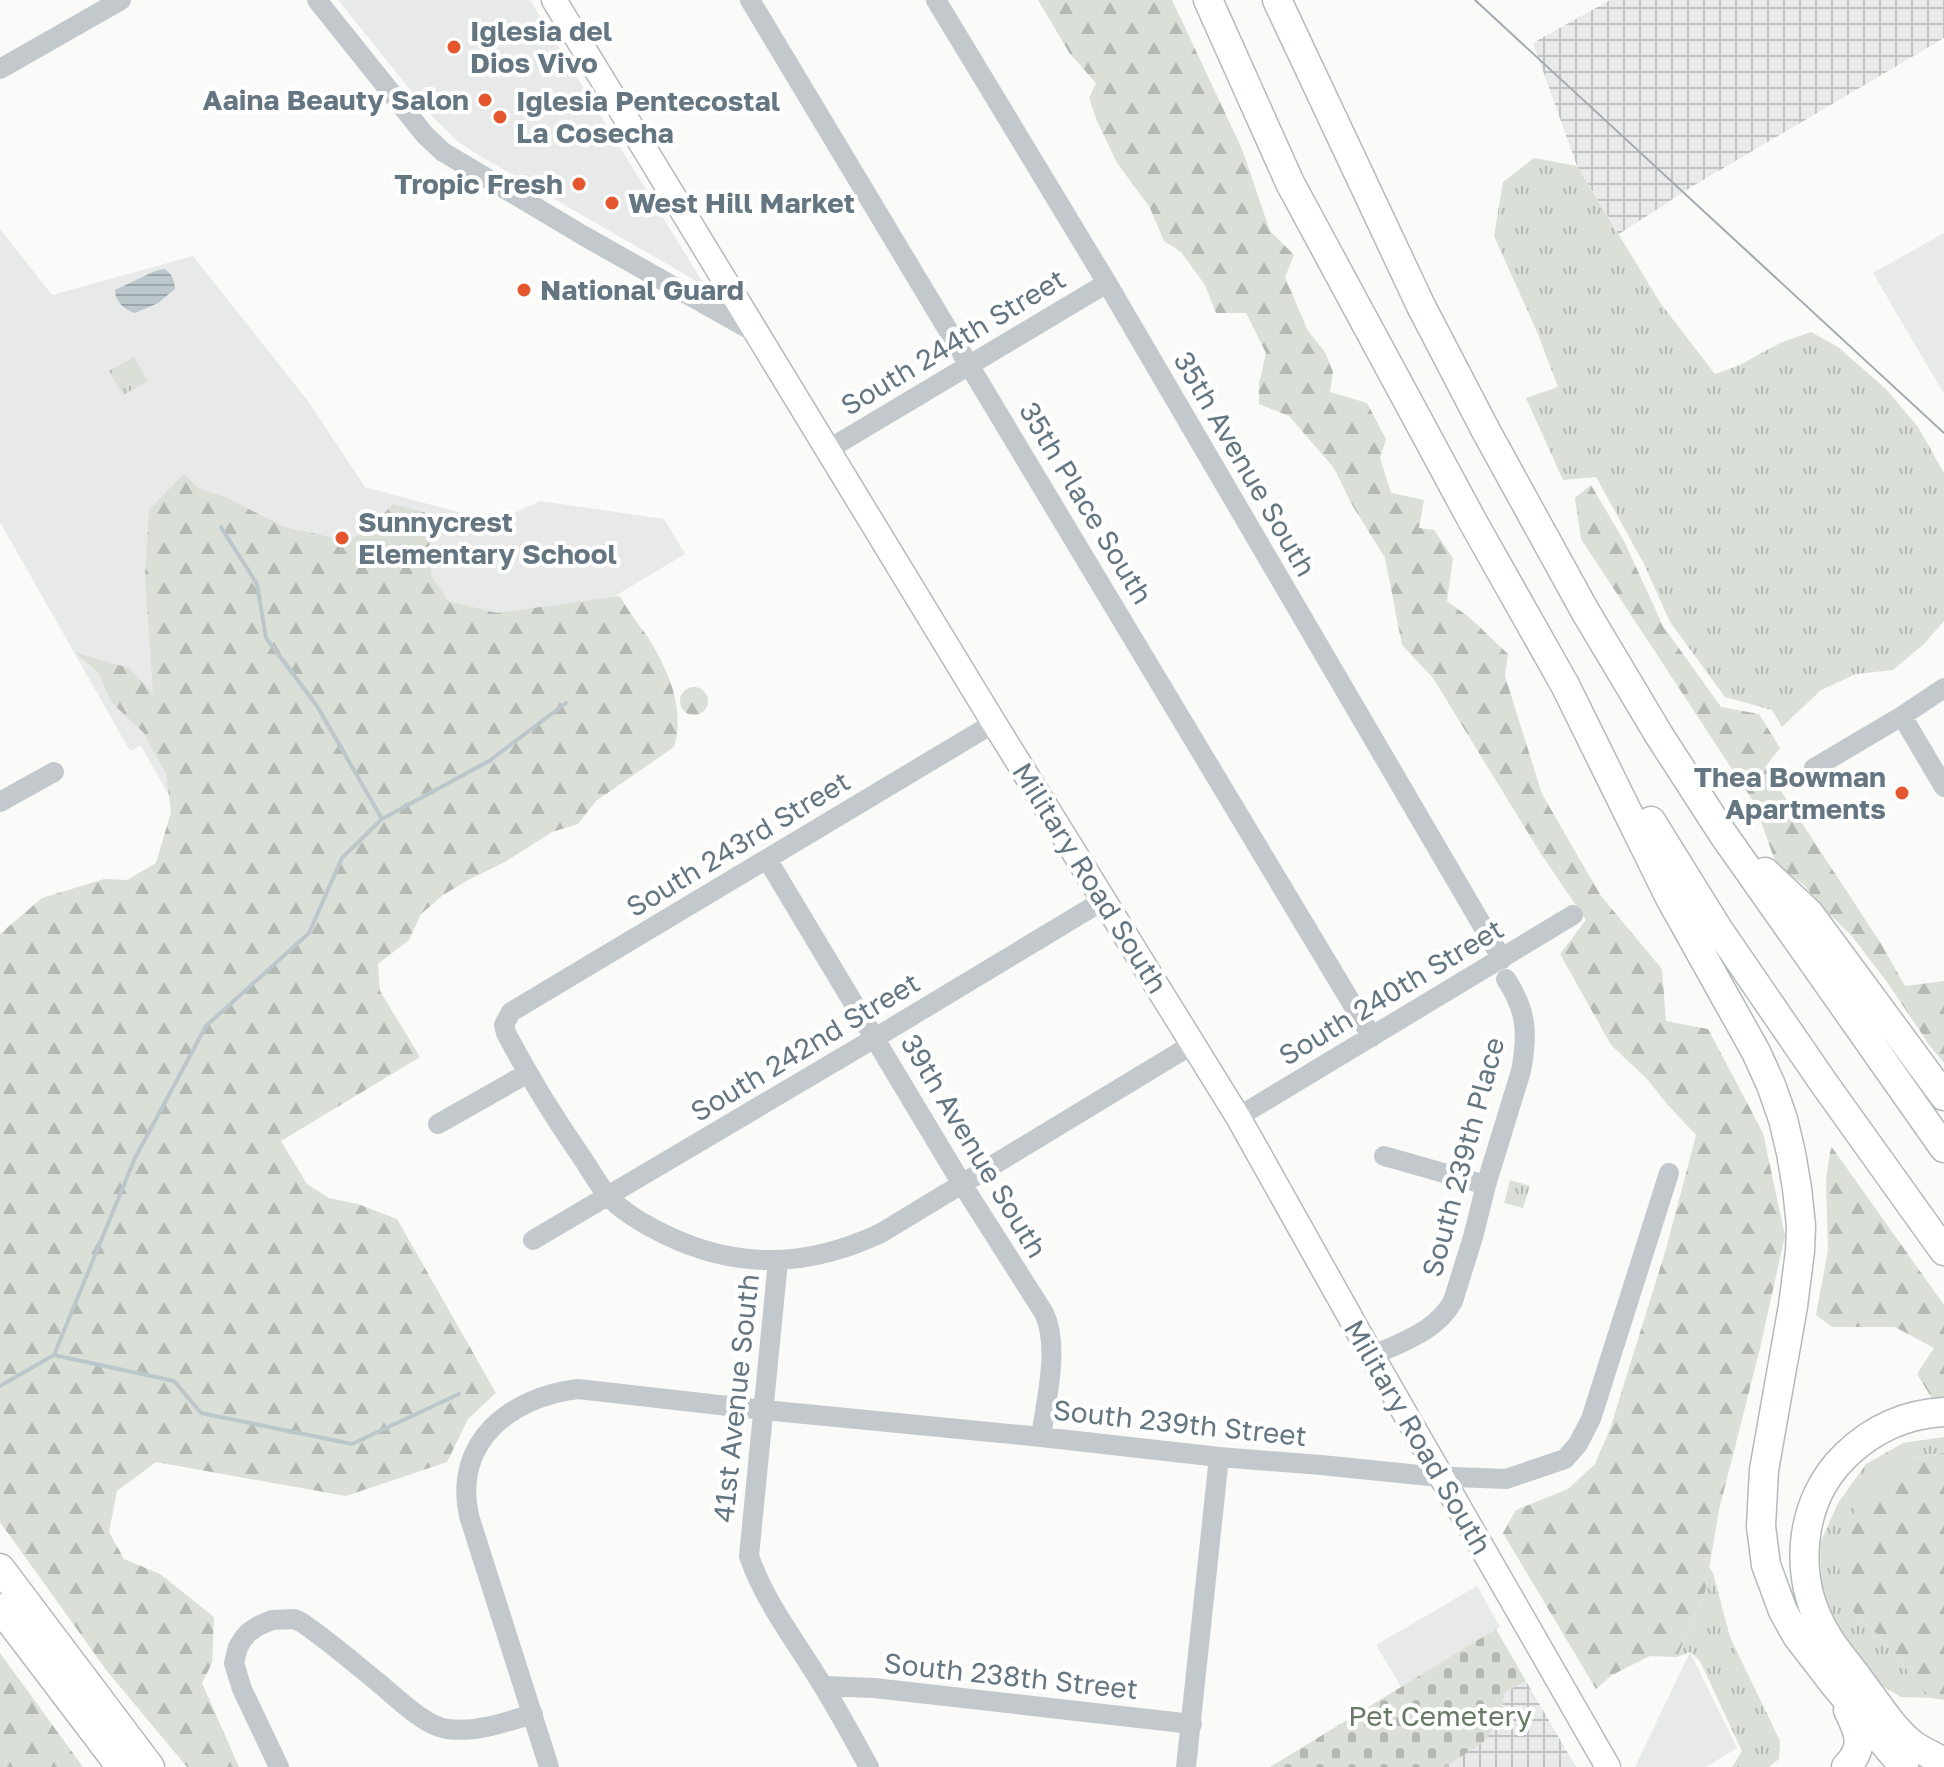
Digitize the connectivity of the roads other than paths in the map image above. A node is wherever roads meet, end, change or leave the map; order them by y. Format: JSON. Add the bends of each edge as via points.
{"nodes":[{"id":1,"x":121,"y":0,"type":"edge"},
{"id":2,"x":317,"y":0,"type":"edge"},
{"id":3,"x":554,"y":0,"type":"edge"},
{"id":4,"x":750,"y":0,"type":"edge"},
{"id":5,"x":936,"y":0,"type":"edge"},
{"id":6,"x":1208,"y":0,"type":"edge"},
{"id":7,"x":1277,"y":0,"type":"edge"},
{"id":8,"x":0,"y":69,"type":"edge"},
{"id":9,"x":1107,"y":283,"type":"junction"},
{"id":10,"x":756,"y":333,"type":"junction"},
{"id":11,"x":970,"y":365,"type":"junction"},
{"id":12,"x":829,"y":449,"type":"junction"},
{"id":13,"x":1565,"y":685,"type":"junction"},
{"id":14,"x":1944,"y":688,"type":"edge"},
{"id":15,"x":1902,"y":716,"type":"junction"},
{"id":16,"x":994,"y":723,"type":"junction"},
{"id":17,"x":1814,"y":768,"type":"dead end"},
{"id":18,"x":54,"y":772,"type":"dead end"},
{"id":19,"x":1944,"y":787,"type":"edge"},
{"id":20,"x":0,"y":802,"type":"edge"},
{"id":21,"x":1723,"y":834,"type":"junction"},
{"id":22,"x":767,"y":859,"type":"junction"},
{"id":23,"x":1104,"y":900,"type":"junction"},
{"id":24,"x":1573,"y":915,"type":"dead end"},
{"id":25,"x":1504,"y":969,"type":"junction"},
{"id":26,"x":511,"y":1012,"type":"joint"},
{"id":27,"x":1372,"y":1037,"type":"junction"},
{"id":28,"x":875,"y":1038,"type":"junction"},
{"id":29,"x":1193,"y":1044,"type":"junction"},
{"id":30,"x":528,"y":1073,"type":"junction"},
{"id":31,"x":1944,"y":1096,"type":"edge"},
{"id":32,"x":1238,"y":1117,"type":"junction"},
{"id":33,"x":438,"y":1124,"type":"dead end"},
{"id":34,"x":1944,"y":1148,"type":"edge"},
{"id":35,"x":1384,"y":1156,"type":"dead end"},
{"id":36,"x":1669,"y":1173,"type":"dead end"},
{"id":37,"x":962,"y":1184,"type":"junction"},
{"id":38,"x":1486,"y":1185,"type":"junction"},
{"id":39,"x":608,"y":1196,"type":"junction"},
{"id":40,"x":533,"y":1240,"type":"dead end"},
{"id":41,"x":1944,"y":1251,"type":"edge"},
{"id":42,"x":778,"y":1261,"type":"junction"},
{"id":43,"x":1372,"y":1356,"type":"junction"},
{"id":44,"x":764,"y":1410,"type":"junction"},
{"id":45,"x":1944,"y":1412,"type":"edge"},
{"id":46,"x":1041,"y":1437,"type":"junction"},
{"id":47,"x":1219,"y":1457,"type":"junction"},
{"id":48,"x":1441,"y":1476,"type":"junction"},
{"id":49,"x":0,"y":1568,"type":"edge"},
{"id":50,"x":0,"y":1608,"type":"edge"},
{"id":51,"x":1834,"y":1684,"type":"junction"},
{"id":52,"x":823,"y":1686,"type":"junction"},
{"id":53,"x":533,"y":1714,"type":"junction"},
{"id":54,"x":1192,"y":1724,"type":"junction"},
{"id":55,"x":1944,"y":1763,"type":"edge"},
{"id":56,"x":121,"y":1767,"type":"edge"},
{"id":57,"x":150,"y":1767,"type":"edge"},
{"id":58,"x":279,"y":1767,"type":"edge"},
{"id":59,"x":549,"y":1767,"type":"edge"},
{"id":60,"x":869,"y":1767,"type":"edge"},
{"id":61,"x":1186,"y":1767,"type":"edge"},
{"id":62,"x":1608,"y":1767,"type":"edge"},
{"id":63,"x":1846,"y":1767,"type":"edge"},
{"id":64,"x":1904,"y":1767,"type":"edge"},
{"id":65,"x":1923,"y":1767,"type":"edge"}],
"edges":[{"from":1,"to":8,"type":"street"},
{"from":2,"to":10,"type":"street","via":[[443,152]]},
{"from":3,"to":10,"type":"main road","name":"Military Road South"},
{"from":4,"to":11,"type":"street","name":"35th Place South"},
{"from":5,"to":9,"type":"street","name":"35th Avenue South"},
{"from":6,"to":13,"type":"highway","via":[[1290,183]]},
{"from":7,"to":21,"type":"highway","via":[[1486,431],[1585,611]]},
{"from":9,"to":11,"type":"street","name":"South 244th Street"},
{"from":9,"to":25,"type":"street","name":"35th Avenue South"},
{"from":10,"to":12,"type":"main road","name":"Military Road South"},
{"from":11,"to":12,"type":"street","name":"South 244th Street"},
{"from":11,"to":27,"type":"street","name":"35th Place South"},
{"from":12,"to":16,"type":"main road","name":"Military Road South"},
{"from":13,"to":41,"type":"highway","via":[[1718,929]]},
{"from":13,"to":51,"type":"highway","via":[[1670,898],[1756,1052],[1783,1119],[1797,1188],[1800,1251],[1766,1450],[1762,1535],[1766,1565],[1783,1611]]},
{"from":14,"to":15,"type":"street"},
{"from":15,"to":17,"type":"street"},
{"from":15,"to":19,"type":"street"},
{"from":16,"to":22,"type":"street","name":"South 243rd Street"},
{"from":16,"to":23,"type":"main road","name":"Military Road South"},
{"from":18,"to":20,"type":"street"},
{"from":21,"to":31,"type":"highway","via":[[1809,913]]},
{"from":21,"to":34,"type":"highway"},
{"from":22,"to":26,"type":"street","name":"South 243rd Street"},
{"from":22,"to":28,"type":"street","name":"39th Avenue South"},
{"from":23,"to":28,"type":"street","name":"South 242nd Street"},
{"from":23,"to":29,"type":"main road","name":"Military Road South"},
{"from":24,"to":25,"type":"street","name":"South 240th Street"},
{"from":25,"to":27,"type":"street","name":"South 240th Street"},
{"from":25,"to":38,"type":"street","name":"South 239th Place","via":[[1520,1005],[1526,1039]]},
{"from":26,"to":30,"type":"street","name":"41st Avenue South","via":[[504,1029]]},
{"from":27,"to":32,"type":"street","name":"South 240th Street"},
{"from":28,"to":37,"type":"street","name":"39th Avenue South"},
{"from":28,"to":39,"type":"street","name":"South 242nd Street"},
{"from":29,"to":32,"type":"main road","name":"Military Road South"},
{"from":29,"to":37,"type":"street"},
{"from":30,"to":33,"type":"street"},
{"from":30,"to":39,"type":"street","name":"41st Avenue South"},
{"from":32,"to":43,"type":"main road","name":"Military Road South"},
{"from":35,"to":38,"type":"street"},
{"from":36,"to":48,"type":"street","name":"South 239th Street","via":[[1591,1419],[1578,1444],[1565,1459],[1506,1479]]},
{"from":37,"to":42,"type":"street","via":[[864,1241]]},
{"from":37,"to":46,"type":"street","name":"39th Avenue South","via":[[1050,1325],[1052,1357]]},
{"from":38,"to":43,"type":"street","name":"South 239th Place","via":[[1449,1310],[1421,1333]]},
{"from":39,"to":40,"type":"street","name":"South 242nd Street"},
{"from":39,"to":42,"type":"street","name":"41st Avenue South","via":[[641,1222],[700,1250]]},
{"from":42,"to":44,"type":"street","name":"41st Avenue South"},
{"from":43,"to":48,"type":"main road","name":"Military Road South"},
{"from":44,"to":46,"type":"street","name":"South 239th Street"},
{"from":44,"to":52,"type":"street","name":"41st Avenue South","via":[[749,1556],[774,1609]]},
{"from":44,"to":53,"type":"street","name":"South 239th Street","via":[[578,1389],[531,1400],[491,1427],[474,1451],[466,1500]]},
{"from":45,"to":55,"type":"highway","via":[[1891,1424],[1847,1454],[1816,1498],[1804,1547],[1810,1598],[1826,1635],[1889,1720],[1912,1744]]},
{"from":46,"to":47,"type":"street","name":"South 239th Street"},
{"from":47,"to":48,"type":"street","name":"South 239th Street"},
{"from":47,"to":54,"type":"street"},
{"from":48,"to":62,"type":"main road","name":"Military Road South"},
{"from":49,"to":57,"type":"highway"},
{"from":50,"to":56,"type":"highway"},
{"from":51,"to":63,"type":"highway","via":[[1859,1734],[1858,1751]]},
{"from":51,"to":64,"type":"highway"},
{"from":52,"to":54,"type":"street","name":"South 238th Street"},
{"from":52,"to":60,"type":"street","name":"41st Avenue South"},
{"from":53,"to":58,"type":"street","via":[[476,1728],[439,1727],[301,1622],[272,1620],[248,1633],[234,1663]]},
{"from":53,"to":59,"type":"street"},
{"from":54,"to":61,"type":"street"},
{"from":55,"to":65,"type":"highway"}]}
